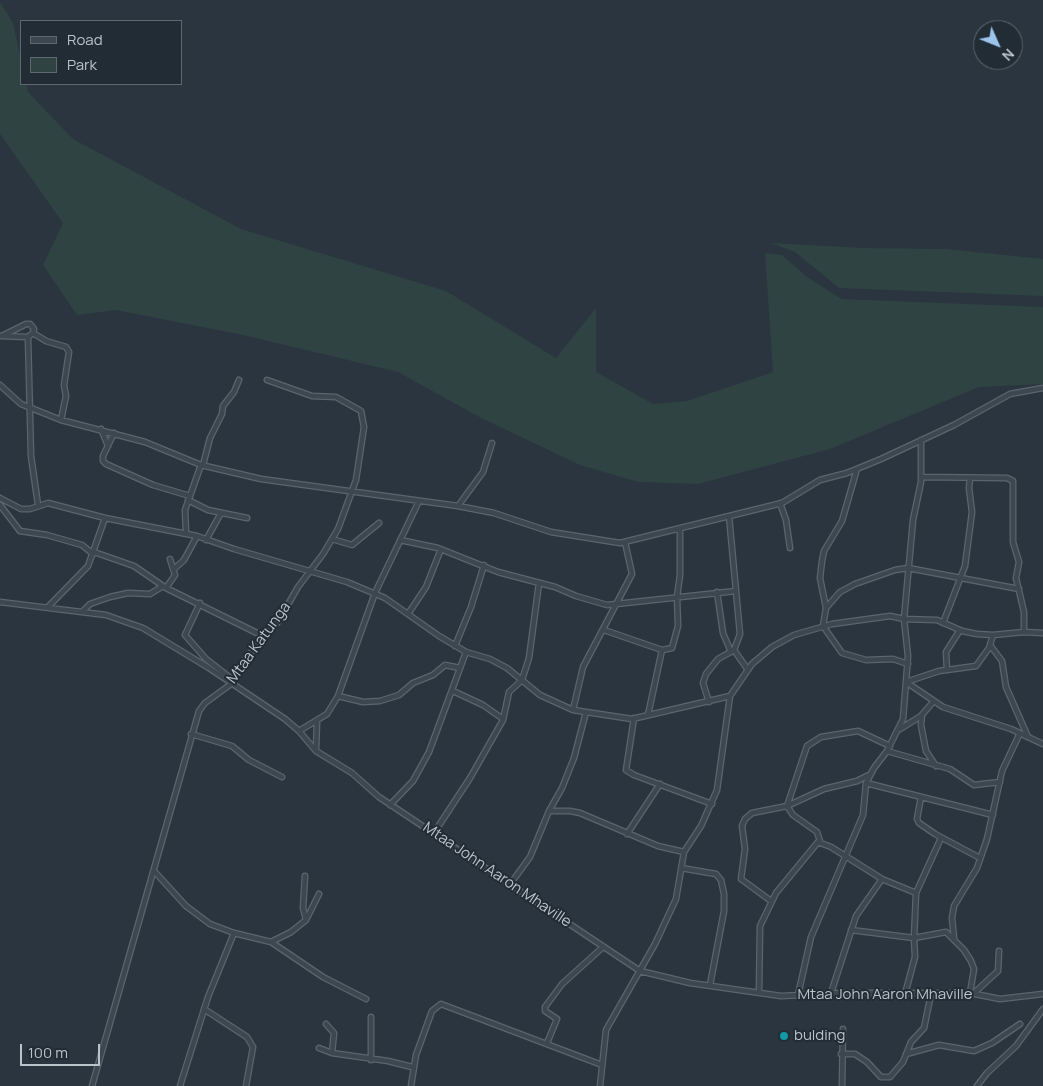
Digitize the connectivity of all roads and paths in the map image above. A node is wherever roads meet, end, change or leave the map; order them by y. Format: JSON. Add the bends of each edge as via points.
{"nodes":[{"id":1,"x":33,"y":333,"type":"junction"},
{"id":2,"x":1,"y":336,"type":"edge"},
{"id":3,"x":28,"y":337,"type":"junction"},
{"id":4,"x":239,"y":380,"type":"dead end"},
{"id":5,"x":267,"y":380,"type":"dead end"},
{"id":6,"x":0,"y":384,"type":"edge"},
{"id":7,"x":1043,"y":388,"type":"edge"},
{"id":8,"x":29,"y":406,"type":"junction"},
{"id":9,"x":61,"y":420,"type":"junction"},
{"id":10,"x":101,"y":429,"type":"junction"},
{"id":11,"x":114,"y":432,"type":"junction"},
{"id":12,"x":920,"y":440,"type":"junction"},
{"id":13,"x":492,"y":443,"type":"dead end"},
{"id":14,"x":108,"y":446,"type":"junction"},
{"id":15,"x":202,"y":465,"type":"junction"},
{"id":16,"x":857,"y":468,"type":"junction"},
{"id":17,"x":922,"y":477,"type":"junction"},
{"id":18,"x":970,"y":478,"type":"junction"},
{"id":19,"x":351,"y":493,"type":"junction"},
{"id":20,"x":0,"y":498,"type":"edge"},
{"id":21,"x":189,"y":498,"type":"junction"},
{"id":22,"x":419,"y":500,"type":"junction"},
{"id":23,"x":780,"y":503,"type":"junction"},
{"id":24,"x":0,"y":505,"type":"edge"},
{"id":25,"x":38,"y":505,"type":"junction"},
{"id":26,"x":458,"y":506,"type":"junction"},
{"id":27,"x":221,"y":513,"type":"junction"},
{"id":28,"x":729,"y":516,"type":"junction"},
{"id":29,"x":105,"y":518,"type":"junction"},
{"id":30,"x":247,"y":518,"type":"dead end"},
{"id":31,"x":379,"y":523,"type":"dead end"},
{"id":32,"x":680,"y":528,"type":"junction"},
{"id":33,"x":186,"y":533,"type":"junction"},
{"id":34,"x":197,"y":536,"type":"junction"},
{"id":35,"x":332,"y":539,"type":"junction"},
{"id":36,"x":206,"y":540,"type":"junction"},
{"id":37,"x":400,"y":540,"type":"junction"},
{"id":38,"x":625,"y":542,"type":"junction"},
{"id":39,"x":790,"y":548,"type":"dead end"},
{"id":40,"x":441,"y":549,"type":"junction"},
{"id":41,"x":93,"y":553,"type":"junction"},
{"id":42,"x":170,"y":559,"type":"dead end"},
{"id":43,"x":484,"y":565,"type":"junction"},
{"id":44,"x":908,"y":568,"type":"junction"},
{"id":45,"x":174,"y":569,"type":"junction"},
{"id":46,"x":309,"y":570,"type":"junction"},
{"id":47,"x":960,"y":577,"type":"junction"},
{"id":48,"x":539,"y":583,"type":"junction"},
{"id":49,"x":164,"y":587,"type":"junction"},
{"id":50,"x":1019,"y":589,"type":"junction"},
{"id":51,"x":736,"y":591,"type":"junction"},
{"id":52,"x":717,"y":592,"type":"junction"},
{"id":53,"x":375,"y":593,"type":"junction"},
{"id":54,"x":677,"y":597,"type":"junction"},
{"id":55,"x":0,"y":602,"type":"edge"},
{"id":56,"x":200,"y":604,"type":"junction"},
{"id":57,"x":617,"y":605,"type":"junction"},
{"id":58,"x":48,"y":607,"type":"junction"},
{"id":59,"x":826,"y":608,"type":"junction"},
{"id":60,"x":82,"y":612,"type":"junction"},
{"id":61,"x":408,"y":614,"type":"junction"},
{"id":62,"x":904,"y":619,"type":"junction"},
{"id":63,"x":944,"y":623,"type":"junction"},
{"id":64,"x":823,"y":626,"type":"junction"},
{"id":65,"x":950,"y":627,"type":"junction"},
{"id":66,"x":604,"y":630,"type":"junction"},
{"id":67,"x":960,"y":630,"type":"junction"},
{"id":68,"x":1024,"y":632,"type":"junction"},
{"id":69,"x":1043,"y":633,"type":"edge"},
{"id":70,"x":993,"y":635,"type":"junction"},
{"id":71,"x":265,"y":637,"type":"junction"},
{"id":72,"x":954,"y":639,"type":"junction"},
{"id":73,"x":455,"y":646,"type":"junction"},
{"id":74,"x":990,"y":646,"type":"junction"},
{"id":75,"x":662,"y":650,"type":"junction"},
{"id":76,"x":732,"y":651,"type":"junction"},
{"id":77,"x":466,"y":652,"type":"junction"},
{"id":78,"x":908,"y":664,"type":"junction"},
{"id":79,"x":460,"y":668,"type":"junction"},
{"id":80,"x":748,"y":670,"type":"junction"},
{"id":81,"x":947,"y":670,"type":"junction"},
{"id":82,"x":522,"y":680,"type":"junction"},
{"id":83,"x":232,"y":682,"type":"junction"},
{"id":84,"x":906,"y":682,"type":"junction"},
{"id":85,"x":453,"y":691,"type":"junction"},
{"id":86,"x":338,"y":696,"type":"junction"},
{"id":87,"x":730,"y":696,"type":"junction"},
{"id":88,"x":709,"y":702,"type":"junction"},
{"id":89,"x":933,"y":702,"type":"junction"},
{"id":90,"x":573,"y":710,"type":"junction"},
{"id":91,"x":586,"y":712,"type":"junction"},
{"id":92,"x":648,"y":715,"type":"junction"},
{"id":93,"x":922,"y":715,"type":"junction"},
{"id":94,"x":634,"y":718,"type":"junction"},
{"id":95,"x":503,"y":719,"type":"junction"},
{"id":96,"x":317,"y":721,"type":"junction"},
{"id":97,"x":900,"y":729,"type":"junction"},
{"id":98,"x":299,"y":731,"type":"junction"},
{"id":99,"x":1020,"y":733,"type":"junction"},
{"id":100,"x":191,"y":734,"type":"junction"},
{"id":101,"x":1028,"y":737,"type":"junction"},
{"id":102,"x":1043,"y":744,"type":"edge"},
{"id":103,"x":890,"y":746,"type":"junction"},
{"id":104,"x":316,"y":751,"type":"junction"},
{"id":105,"x":887,"y":751,"type":"junction"},
{"id":106,"x":936,"y":766,"type":"junction"},
{"id":107,"x":869,"y":775,"type":"junction"},
{"id":108,"x":282,"y":777,"type":"dead end"},
{"id":109,"x":1000,"y":782,"type":"junction"},
{"id":110,"x":866,"y":783,"type":"junction"},
{"id":111,"x":660,"y":784,"type":"junction"},
{"id":112,"x":921,"y":797,"type":"junction"},
{"id":113,"x":390,"y":804,"type":"junction"},
{"id":114,"x":712,"y":804,"type":"junction"},
{"id":115,"x":787,"y":806,"type":"junction"},
{"id":116,"x":548,"y":811,"type":"junction"},
{"id":117,"x":993,"y":815,"type":"junction"},
{"id":118,"x":434,"y":833,"type":"junction"},
{"id":119,"x":627,"y":834,"type":"junction"},
{"id":120,"x":941,"y":838,"type":"junction"},
{"id":121,"x":820,"y":841,"type":"junction"},
{"id":122,"x":684,"y":852,"type":"junction"},
{"id":123,"x":846,"y":857,"type":"junction"},
{"id":124,"x":980,"y":858,"type":"junction"},
{"id":125,"x":682,"y":868,"type":"junction"},
{"id":126,"x":154,"y":871,"type":"junction"},
{"id":127,"x":305,"y":876,"type":"dead end"},
{"id":128,"x":882,"y":879,"type":"junction"},
{"id":129,"x":511,"y":883,"type":"junction"},
{"id":130,"x":916,"y":893,"type":"junction"},
{"id":131,"x":319,"y":894,"type":"dead end"},
{"id":132,"x":771,"y":901,"type":"junction"},
{"id":133,"x":306,"y":920,"type":"junction"},
{"id":134,"x":851,"y":930,"type":"junction"},
{"id":135,"x":234,"y":933,"type":"junction"},
{"id":136,"x":914,"y":938,"type":"junction"},
{"id":137,"x":954,"y":938,"type":"junction"},
{"id":138,"x":271,"y":942,"type":"junction"},
{"id":139,"x":603,"y":947,"type":"junction"},
{"id":140,"x":999,"y":951,"type":"dead end"},
{"id":141,"x":640,"y":971,"type":"junction"},
{"id":142,"x":710,"y":985,"type":"junction"},
{"id":143,"x":759,"y":992,"type":"junction"},
{"id":144,"x":972,"y":993,"type":"junction"},
{"id":145,"x":831,"y":994,"type":"junction"},
{"id":146,"x":905,"y":994,"type":"junction"},
{"id":147,"x":932,"y":994,"type":"junction"},
{"id":148,"x":1043,"y":994,"type":"edge"},
{"id":149,"x":798,"y":995,"type":"junction"},
{"id":150,"x":366,"y":999,"type":"dead end"},
{"id":151,"x":204,"y":1009,"type":"junction"},
{"id":152,"x":1043,"y":1009,"type":"edge"},
{"id":153,"x":371,"y":1017,"type":"dead end"},
{"id":154,"x":326,"y":1024,"type":"dead end"},
{"id":155,"x":1020,"y":1024,"type":"dead end"},
{"id":156,"x":843,"y":1029,"type":"dead end"},
{"id":157,"x":547,"y":1043,"type":"junction"},
{"id":158,"x":319,"y":1048,"type":"dead end"},
{"id":159,"x":332,"y":1053,"type":"junction"},
{"id":160,"x":841,"y":1054,"type":"junction"},
{"id":161,"x":906,"y":1054,"type":"junction"},
{"id":162,"x":371,"y":1060,"type":"junction"},
{"id":163,"x":602,"y":1065,"type":"junction"},
{"id":164,"x":412,"y":1067,"type":"junction"},
{"id":165,"x":92,"y":1086,"type":"edge"},
{"id":166,"x":180,"y":1086,"type":"edge"},
{"id":167,"x":246,"y":1086,"type":"edge"},
{"id":168,"x":411,"y":1086,"type":"edge"},
{"id":169,"x":600,"y":1086,"type":"edge"},
{"id":170,"x":842,"y":1086,"type":"edge"},
{"id":171,"x":977,"y":1086,"type":"edge"}],
"edges":[{"from":1,"to":2,"type":"street","via":[[32,325],[26,324]]},
{"from":1,"to":3,"type":"street"},
{"from":1,"to":9,"type":"street","via":[[69,352]]},
{"from":2,"to":3,"type":"street"},
{"from":3,"to":8,"type":"street"},
{"from":4,"to":15,"type":"street","via":[[223,406]]},
{"from":5,"to":19,"type":"street","name":"Mtaa Katunga","via":[[312,396],[336,397],[361,411],[364,426],[362,446]]},
{"from":6,"to":8,"type":"street","via":[[21,404]]},
{"from":7,"to":12,"type":"street","via":[[1010,394]]},
{"from":8,"to":9,"type":"street"},
{"from":8,"to":25,"type":"street","via":[[31,456]]},
{"from":9,"to":10,"type":"street"},
{"from":10,"to":11,"type":"street"},
{"from":10,"to":14,"type":"street"},
{"from":11,"to":14,"type":"street"},
{"from":11,"to":15,"type":"street"},
{"from":12,"to":16,"type":"street"},
{"from":12,"to":17,"type":"street"},
{"from":13,"to":26,"type":"street","via":[[483,472]]},
{"from":14,"to":21,"type":"street","via":[[102,459],[106,464]]},
{"from":15,"to":19,"type":"street","via":[[261,479]]},
{"from":15,"to":21,"type":"street"},
{"from":16,"to":23,"type":"street","via":[[809,485]]},
{"from":16,"to":59,"type":"street","via":[[842,521],[824,551],[820,578]]},
{"from":17,"to":18,"type":"street"},
{"from":17,"to":44,"type":"street","via":[[912,520]]},
{"from":18,"to":47,"type":"street","via":[[972,512],[965,566]]},
{"from":18,"to":50,"type":"street","via":[[1007,478],[1013,481],[1013,542]]},
{"from":19,"to":22,"type":"street"},
{"from":19,"to":35,"type":"street","name":"Mtaa Katunga"},
{"from":20,"to":25,"type":"street","via":[[22,509]]},
{"from":21,"to":27,"type":"street"},
{"from":21,"to":33,"type":"street","via":[[185,510]]},
{"from":22,"to":26,"type":"street"},
{"from":22,"to":37,"type":"street"},
{"from":23,"to":28,"type":"street"},
{"from":23,"to":39,"type":"street"},
{"from":24,"to":41,"type":"street","via":[[20,531],[82,545]]},
{"from":25,"to":29,"type":"street","via":[[62,505]]},
{"from":26,"to":38,"type":"street","via":[[494,513],[552,532],[607,543]]},
{"from":27,"to":30,"type":"street"},
{"from":27,"to":36,"type":"street"},
{"from":28,"to":32,"type":"street"},
{"from":28,"to":51,"type":"street"},
{"from":29,"to":33,"type":"street"},
{"from":29,"to":41,"type":"street"},
{"from":31,"to":35,"type":"street","via":[[352,545]]},
{"from":32,"to":38,"type":"street"},
{"from":32,"to":54,"type":"street"},
{"from":33,"to":34,"type":"street"},
{"from":34,"to":36,"type":"street"},
{"from":34,"to":45,"type":"street","via":[[184,560]]},
{"from":35,"to":46,"type":"street","name":"Mtaa Katunga"},
{"from":36,"to":46,"type":"street"},
{"from":37,"to":40,"type":"street"},
{"from":37,"to":53,"type":"street"},
{"from":38,"to":57,"type":"street","via":[[632,574]]},
{"from":40,"to":43,"type":"street"},
{"from":40,"to":61,"type":"street","via":[[426,587]]},
{"from":41,"to":49,"type":"street","via":[[134,566]]},
{"from":41,"to":58,"type":"street","via":[[79,577]]},
{"from":42,"to":45,"type":"street"},
{"from":43,"to":48,"type":"street"},
{"from":43,"to":73,"type":"street"},
{"from":44,"to":47,"type":"street"},
{"from":44,"to":59,"type":"street","via":[[855,584],[840,592]]},
{"from":44,"to":62,"type":"street"},
{"from":45,"to":49,"type":"street","via":[[176,575]]},
{"from":46,"to":53,"type":"street"},
{"from":46,"to":71,"type":"street","name":"Mtaa Katunga","via":[[278,622]]},
{"from":47,"to":50,"type":"street"},
{"from":47,"to":63,"type":"street"},
{"from":48,"to":57,"type":"street","via":[[594,602]]},
{"from":48,"to":82,"type":"street","via":[[529,658]]},
{"from":49,"to":56,"type":"street"},
{"from":49,"to":60,"type":"street","via":[[150,594],[128,593],[110,597],[90,604]]},
{"from":50,"to":68,"type":"street"},
{"from":51,"to":52,"type":"street"},
{"from":51,"to":76,"type":"street","via":[[740,634]]},
{"from":52,"to":54,"type":"street"},
{"from":52,"to":76,"type":"street","via":[[723,633]]},
{"from":53,"to":61,"type":"street"},
{"from":53,"to":86,"type":"street"},
{"from":54,"to":57,"type":"street"},
{"from":54,"to":75,"type":"street","via":[[677,636],[672,648]]},
{"from":55,"to":58,"type":"street","name":"Mtaa John Aaron Mhaville"},
{"from":56,"to":71,"type":"street"},
{"from":56,"to":83,"type":"street","via":[[185,635]]},
{"from":57,"to":66,"type":"street"},
{"from":58,"to":60,"type":"street","name":"Mtaa John Aaron Mhaville"},
{"from":59,"to":64,"type":"street"},
{"from":60,"to":83,"type":"street","name":"Mtaa John Aaron Mhaville","via":[[106,615],[143,628]]},
{"from":61,"to":73,"type":"street"},
{"from":62,"to":63,"type":"street"},
{"from":62,"to":64,"type":"street","via":[[890,616]]},
{"from":62,"to":78,"type":"street"},
{"from":63,"to":65,"type":"street"},
{"from":64,"to":78,"type":"street","via":[[842,654],[866,660],[893,659]]},
{"from":64,"to":80,"type":"street","via":[[794,635],[772,647]]},
{"from":65,"to":67,"type":"street"},
{"from":65,"to":72,"type":"street"},
{"from":66,"to":75,"type":"street"},
{"from":66,"to":90,"type":"street","via":[[583,667]]},
{"from":67,"to":70,"type":"street"},
{"from":67,"to":72,"type":"street"},
{"from":68,"to":69,"type":"street"},
{"from":68,"to":70,"type":"street"},
{"from":70,"to":74,"type":"street"},
{"from":71,"to":83,"type":"street","name":"Mtaa Katunga","via":[[246,658]]},
{"from":72,"to":81,"type":"street","via":[[946,652]]},
{"from":73,"to":77,"type":"street"},
{"from":74,"to":81,"type":"street","via":[[976,666]]},
{"from":74,"to":101,"type":"street","via":[[1002,661],[1006,687]]},
{"from":75,"to":92,"type":"street"},
{"from":76,"to":80,"type":"street"},
{"from":76,"to":88,"type":"street","via":[[718,658],[706,674],[704,684]]},
{"from":77,"to":79,"type":"street"},
{"from":77,"to":82,"type":"street","via":[[490,658]]},
{"from":78,"to":84,"type":"street"},
{"from":79,"to":85,"type":"street"},
{"from":79,"to":86,"type":"street","via":[[445,666],[413,683],[399,695],[380,702]]},
{"from":80,"to":87,"type":"street"},
{"from":81,"to":84,"type":"street"},
{"from":82,"to":90,"type":"street","via":[[540,695]]},
{"from":82,"to":95,"type":"street","via":[[507,696]]},
{"from":83,"to":98,"type":"street","name":"Mtaa John Aaron Mhaville"},
{"from":83,"to":100,"type":"street","name":"Mtaa Katunga","via":[[199,711]]},
{"from":84,"to":89,"type":"street"},
{"from":84,"to":97,"type":"street"},
{"from":85,"to":95,"type":"street"},
{"from":85,"to":113,"type":"street","via":[[413,781]]},
{"from":86,"to":96,"type":"street","via":[[327,714]]},
{"from":87,"to":88,"type":"street"},
{"from":87,"to":114,"type":"street","via":[[720,778]]},
{"from":88,"to":92,"type":"street"},
{"from":89,"to":93,"type":"street"},
{"from":89,"to":99,"type":"street"},
{"from":90,"to":91,"type":"street"},
{"from":91,"to":94,"type":"street"},
{"from":91,"to":116,"type":"street","via":[[570,769]]},
{"from":92,"to":94,"type":"street"},
{"from":93,"to":97,"type":"street"},
{"from":93,"to":106,"type":"street","via":[[926,751]]},
{"from":94,"to":111,"type":"street","via":[[626,770]]},
{"from":95,"to":118,"type":"street"},
{"from":96,"to":98,"type":"street"},
{"from":96,"to":104,"type":"street"},
{"from":97,"to":103,"type":"street"},
{"from":98,"to":104,"type":"street","name":"Mtaa John Aaron Mhaville"},
{"from":99,"to":101,"type":"street"},
{"from":99,"to":109,"type":"street","via":[[1004,764]]},
{"from":100,"to":108,"type":"street","via":[[232,746],[249,760]]},
{"from":100,"to":126,"type":"street","name":"Mtaa Katunga"},
{"from":101,"to":102,"type":"street"},
{"from":103,"to":105,"type":"street"},
{"from":103,"to":115,"type":"street","via":[[858,731],[814,740],[803,753]]},
{"from":104,"to":113,"type":"street","name":"Mtaa John Aaron Mhaville"},
{"from":105,"to":106,"type":"street"},
{"from":105,"to":107,"type":"street"},
{"from":106,"to":109,"type":"street","via":[[950,769],[974,784]]},
{"from":107,"to":110,"type":"street"},
{"from":107,"to":115,"type":"street","via":[[824,789]]},
{"from":109,"to":117,"type":"street"},
{"from":110,"to":112,"type":"street"},
{"from":110,"to":123,"type":"street","via":[[863,815]]},
{"from":111,"to":114,"type":"street"},
{"from":111,"to":119,"type":"street"},
{"from":112,"to":117,"type":"street"},
{"from":112,"to":120,"type":"street","via":[[918,821]]},
{"from":113,"to":118,"type":"street","name":"Mtaa John Aaron Mhaville"},
{"from":114,"to":122,"type":"street"},
{"from":115,"to":121,"type":"street","via":[[793,815],[817,832]]},
{"from":115,"to":132,"type":"street","via":[[752,813],[744,819],[742,826],[745,849],[741,878]]},
{"from":116,"to":119,"type":"street","via":[[570,810]]},
{"from":116,"to":129,"type":"street","via":[[536,846]]},
{"from":117,"to":124,"type":"street"},
{"from":118,"to":129,"type":"street","name":"Mtaa John Aaron Mhaville"},
{"from":119,"to":122,"type":"street"},
{"from":120,"to":124,"type":"street"},
{"from":120,"to":130,"type":"street"},
{"from":121,"to":123,"type":"street"},
{"from":121,"to":132,"type":"street"},
{"from":122,"to":125,"type":"street"},
{"from":123,"to":128,"type":"street"},
{"from":123,"to":149,"type":"street","via":[[811,937]]},
{"from":124,"to":137,"type":"street","via":[[954,906]]},
{"from":125,"to":141,"type":"street","via":[[676,899]]},
{"from":125,"to":142,"type":"street","via":[[716,874],[721,880],[724,911]]},
{"from":126,"to":135,"type":"street","via":[[193,913]]},
{"from":126,"to":165,"type":"street","name":"Mtaa Katunga"},
{"from":127,"to":133,"type":"street","via":[[303,908]]},
{"from":128,"to":130,"type":"street"},
{"from":128,"to":134,"type":"street","via":[[858,912]]},
{"from":129,"to":139,"type":"street","name":"Mtaa John Aaron Mhaville"},
{"from":130,"to":136,"type":"street"},
{"from":131,"to":133,"type":"street"},
{"from":132,"to":143,"type":"street","via":[[758,933]]},
{"from":133,"to":138,"type":"street"},
{"from":134,"to":136,"type":"street"},
{"from":134,"to":145,"type":"street"},
{"from":135,"to":138,"type":"street"},
{"from":135,"to":151,"type":"street"},
{"from":136,"to":137,"type":"street","via":[[941,931]]},
{"from":136,"to":146,"type":"street","via":[[915,957]]},
{"from":137,"to":144,"type":"street","via":[[974,969]]},
{"from":138,"to":150,"type":"street","via":[[323,977]]},
{"from":139,"to":141,"type":"street","name":"Mtaa John Aaron Mhaville"},
{"from":139,"to":157,"type":"street","via":[[562,984],[545,1007],[545,1011],[557,1019]]},
{"from":140,"to":144,"type":"street","via":[[998,972]]},
{"from":141,"to":142,"type":"street","name":"Mtaa John Aaron Mhaville"},
{"from":141,"to":163,"type":"street","via":[[606,1030]]},
{"from":142,"to":143,"type":"street","name":"Mtaa John Aaron Mhaville"},
{"from":143,"to":149,"type":"street","name":"Mtaa John Aaron Mhaville"},
{"from":144,"to":147,"type":"street","name":"Mtaa John Aaron Mhaville"},
{"from":144,"to":148,"type":"street","name":"Mtaa John Aaron Mhaville","via":[[1000,999]]},
{"from":145,"to":146,"type":"street","name":"Mtaa John Aaron Mhaville"},
{"from":145,"to":149,"type":"street","name":"Mtaa John Aaron Mhaville"},
{"from":146,"to":147,"type":"street","name":"Mtaa John Aaron Mhaville"},
{"from":147,"to":161,"type":"street","via":[[926,1024]]},
{"from":151,"to":166,"type":"street"},
{"from":151,"to":167,"type":"street","via":[[250,1042],[253,1049]]},
{"from":152,"to":171,"type":"street","via":[[1016,1046]]},
{"from":153,"to":162,"type":"street"},
{"from":154,"to":159,"type":"street","via":[[334,1033]]},
{"from":155,"to":161,"type":"street","via":[[974,1051],[939,1045]]},
{"from":156,"to":160,"type":"street"},
{"from":157,"to":163,"type":"street"},
{"from":157,"to":164,"type":"street","via":[[438,1004],[432,1011]]},
{"from":158,"to":159,"type":"street"},
{"from":159,"to":162,"type":"street"},
{"from":160,"to":161,"type":"street","via":[[855,1054],[881,1077],[888,1078]]},
{"from":160,"to":170,"type":"street"},
{"from":162,"to":164,"type":"street"},
{"from":163,"to":169,"type":"street"},
{"from":164,"to":168,"type":"street"}]}
